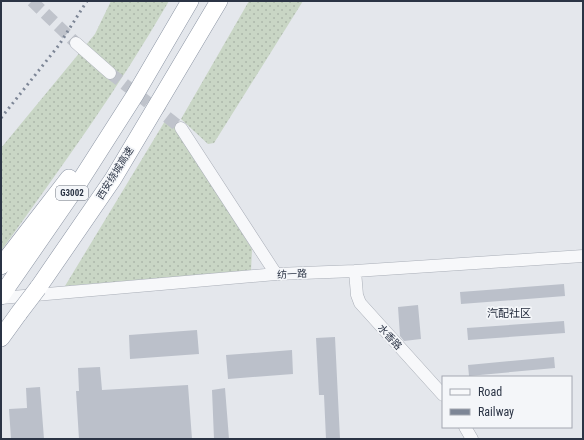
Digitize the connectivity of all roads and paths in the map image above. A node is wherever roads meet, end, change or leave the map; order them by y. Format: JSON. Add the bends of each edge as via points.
{"nodes":[{"id":1,"x":190,"y":1,"type":"edge"},
{"id":2,"x":218,"y":1,"type":"edge"},
{"id":3,"x":76,"y":43,"type":"tunnel mouth"},
{"id":4,"x":110,"y":72,"type":"tunnel mouth"},
{"id":5,"x":135,"y":95,"type":"junction"},
{"id":6,"x":181,"y":128,"type":"tunnel mouth"},
{"id":7,"x":583,"y":256,"type":"edge"},
{"id":8,"x":1,"y":266,"type":"edge"},
{"id":9,"x":355,"y":271,"type":"junction"},
{"id":10,"x":276,"y":274,"type":"junction"},
{"id":11,"x":3,"y":294,"type":"edge"},
{"id":12,"x":3,"y":336,"type":"edge"},
{"id":13,"x":442,"y":394,"type":"edge"},
{"id":14,"x":466,"y":428,"type":"edge"},
{"id":15,"x":472,"y":439,"type":"edge"}],
"edges":[{"from":1,"to":5,"type":"highway","number":"G3002"},
{"from":2,"to":12,"type":"highway","name":"西安绕城高速","number":"G3002","bridge":true,"via":[[113,178]]},
{"from":3,"to":4,"type":"street"},
{"from":5,"to":8,"type":"highway"},
{"from":5,"to":11,"type":"highway","number":"G3002"},
{"from":6,"to":10,"type":"street"},
{"from":7,"to":9,"type":"street","name":"纺一路"},
{"from":9,"to":10,"type":"street","name":"纺一路"},
{"from":9,"to":13,"type":"street","name":"水香路","via":[[360,303]]},
{"from":10,"to":11,"type":"street","name":"纺一路"},
{"from":14,"to":15,"type":"street"}]}
